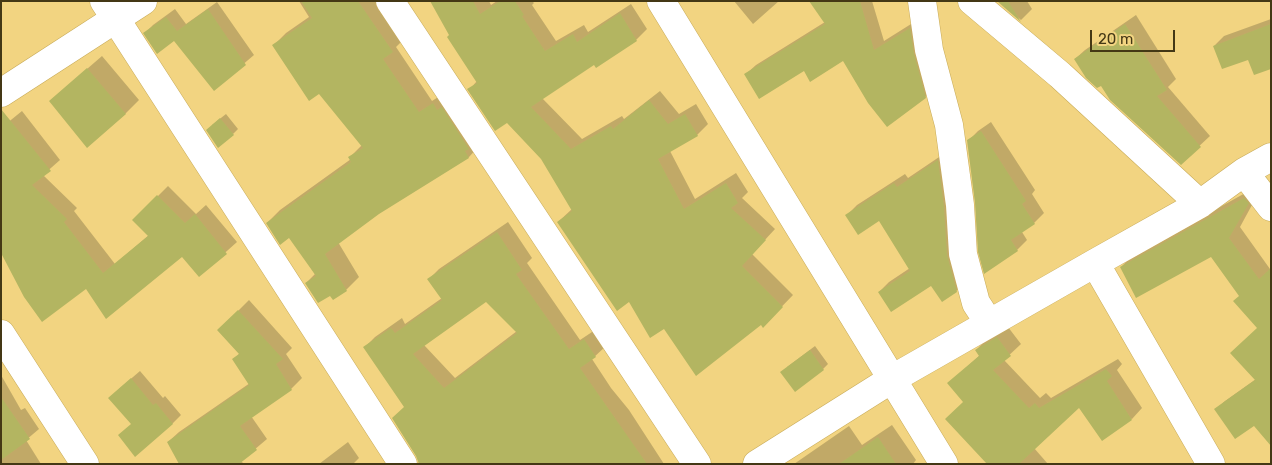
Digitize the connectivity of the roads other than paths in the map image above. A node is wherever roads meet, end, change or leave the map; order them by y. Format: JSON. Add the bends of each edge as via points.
{"nodes":[{"id":1,"x":143,"y":1,"type":"edge"},
{"id":2,"x":390,"y":1,"type":"edge"},
{"id":3,"x":661,"y":1,"type":"edge"},
{"id":4,"x":922,"y":1,"type":"edge"},
{"id":5,"x":972,"y":1,"type":"edge"},
{"id":6,"x":110,"y":10,"type":"edge"},
{"id":7,"x":1,"y":93,"type":"edge"},
{"id":8,"x":1271,"y":157,"type":"edge"},
{"id":9,"x":1244,"y":172,"type":"junction"},
{"id":10,"x":1200,"y":204,"type":"junction"},
{"id":11,"x":1271,"y":207,"type":"edge"},
{"id":12,"x":1094,"y":263,"type":"junction"},
{"id":13,"x":990,"y":323,"type":"junction"},
{"id":14,"x":1,"y":334,"type":"edge"},
{"id":15,"x":892,"y":380,"type":"junction"},
{"id":16,"x":84,"y":464,"type":"edge"},
{"id":17,"x":403,"y":464,"type":"edge"},
{"id":18,"x":696,"y":464,"type":"edge"},
{"id":19,"x":757,"y":464,"type":"edge"},
{"id":20,"x":944,"y":464,"type":"edge"},
{"id":21,"x":1212,"y":464,"type":"edge"}],
"edges":[{"from":1,"to":6,"type":"street"},
{"from":2,"to":18,"type":"street"},
{"from":3,"to":15,"type":"street"},
{"from":4,"to":13,"type":"street","via":[[929,50],[949,125],[963,254],[976,303]]},
{"from":5,"to":10,"type":"street","via":[[1060,75]]},
{"from":6,"to":7,"type":"street"},
{"from":6,"to":17,"type":"street"},
{"from":8,"to":9,"type":"street"},
{"from":9,"to":10,"type":"street"},
{"from":9,"to":11,"type":"street"},
{"from":10,"to":12,"type":"street"},
{"from":12,"to":13,"type":"street"},
{"from":12,"to":21,"type":"street"},
{"from":13,"to":15,"type":"street"},
{"from":14,"to":16,"type":"street"},
{"from":15,"to":19,"type":"street"},
{"from":15,"to":20,"type":"street"}]}
